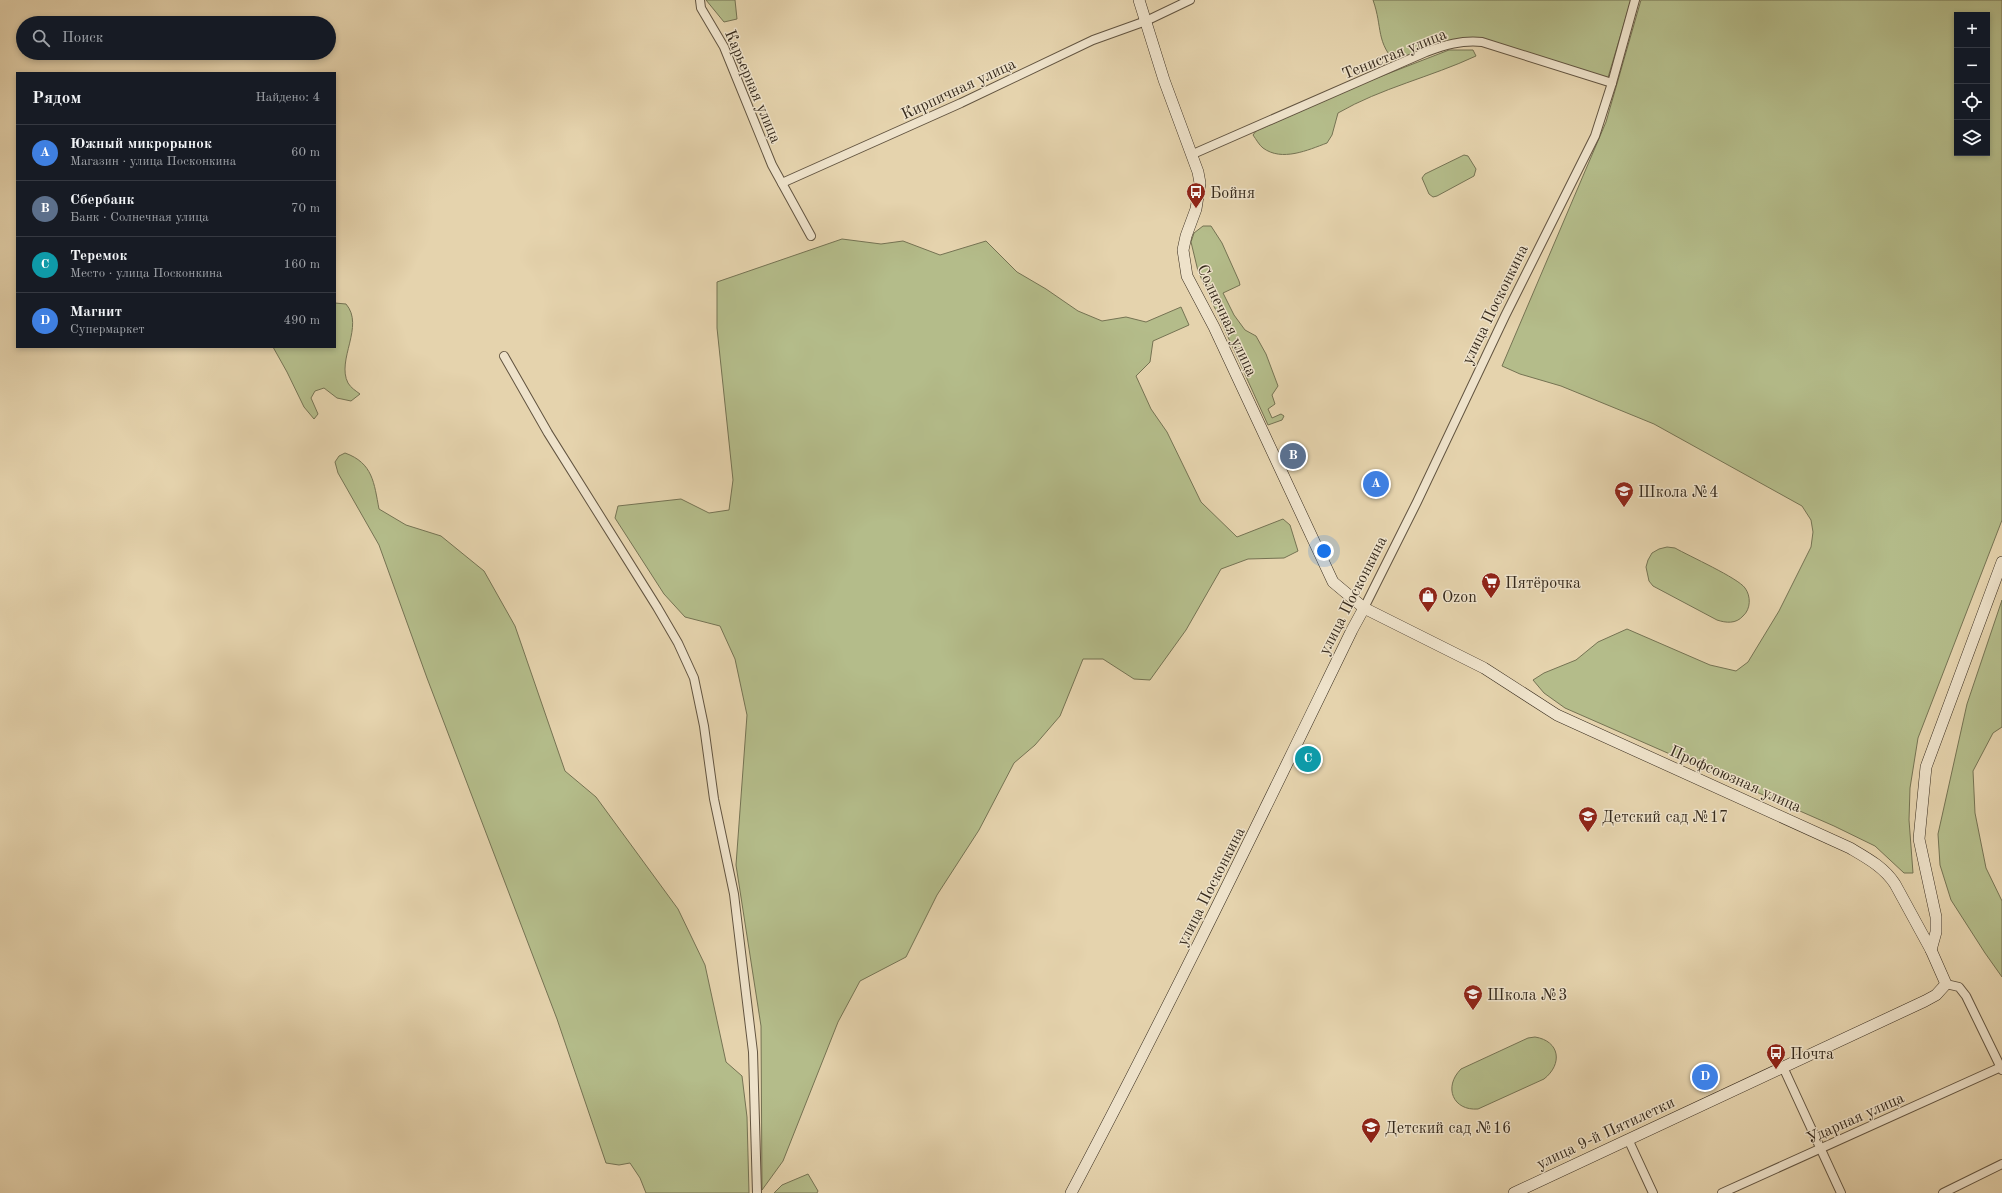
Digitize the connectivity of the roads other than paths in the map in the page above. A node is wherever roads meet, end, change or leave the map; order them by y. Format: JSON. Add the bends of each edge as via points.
{"nodes":[{"id":1,"x":700,"y":0,"type":"edge"},
{"id":2,"x":1139,"y":0,"type":"edge"},
{"id":3,"x":1190,"y":0,"type":"edge"},
{"id":4,"x":1635,"y":0,"type":"edge"},
{"id":5,"x":1146,"y":21,"type":"junction"},
{"id":6,"x":1612,"y":83,"type":"junction"},
{"id":7,"x":1193,"y":154,"type":"junction"},
{"id":8,"x":782,"y":183,"type":"junction"},
{"id":9,"x":811,"y":236,"type":"dead end"},
{"id":10,"x":504,"y":356,"type":"dead end"},
{"id":11,"x":2002,"y":562,"type":"edge"},
{"id":12,"x":1364,"y":608,"type":"junction"},
{"id":13,"x":1931,"y":950,"type":"junction"},
{"id":14,"x":1946,"y":984,"type":"junction"},
{"id":15,"x":1783,"y":1067,"type":"junction"},
{"id":16,"x":2001,"y":1069,"type":"edge"},
{"id":17,"x":1628,"y":1139,"type":"junction"},
{"id":18,"x":1820,"y":1149,"type":"junction"},
{"id":19,"x":2002,"y":1164,"type":"edge"},
{"id":20,"x":757,"y":1193,"type":"edge"},
{"id":21,"x":1071,"y":1193,"type":"edge"},
{"id":22,"x":1514,"y":1193,"type":"edge"},
{"id":23,"x":1653,"y":1193,"type":"edge"},
{"id":24,"x":1722,"y":1193,"type":"edge"},
{"id":25,"x":1841,"y":1193,"type":"edge"},
{"id":26,"x":1943,"y":1193,"type":"edge"}],
"edges":[{"from":1,"to":8,"type":"street","name":"Карьерная улица","via":[[701,8],[724,47],[772,165]]},
{"from":2,"to":5,"type":"street","name":"Солнечная улица"},
{"from":3,"to":5,"type":"street","name":"Кирпичная улица"},
{"from":4,"to":6,"type":"street","name":"улица Посконкина"},
{"from":5,"to":7,"type":"street","name":"Солнечная улица","via":[[1164,80]]},
{"from":5,"to":8,"type":"street","name":"Кирпичная улица","via":[[1093,40],[961,103]]},
{"from":6,"to":7,"type":"street","name":"Тенистая улица","via":[[1482,42],[1456,43],[1426,52]]},
{"from":6,"to":12,"type":"street","name":"улица Посконкина","via":[[1595,136]]},
{"from":7,"to":12,"type":"street","name":"Солнечная улица","via":[[1200,183],[1196,208],[1184,243],[1183,256],[1187,276],[1210,317],[1333,582]]},
{"from":8,"to":9,"type":"street","name":"Карьерная улица"},
{"from":10,"to":20,"type":"street","via":[[548,433],[657,607],[694,678],[704,726],[714,799],[735,902],[753,1052]]},
{"from":11,"to":13,"type":"street","via":[[1926,767],[1919,839],[1936,917],[1936,932]]},
{"from":12,"to":13,"type":"street","name":"Профсоюзная улица","via":[[1484,668],[1557,715],[1850,848],[1881,867],[1890,876]]},
{"from":12,"to":21,"type":"street","name":"улица Посконкина","via":[[1136,1071]]},
{"from":13,"to":14,"type":"street","name":"Профсоюзная улица"},
{"from":14,"to":15,"type":"street","name":"улица 9-й Пятилетки","via":[[1925,1001]]},
{"from":14,"to":16,"type":"street","via":[[1959,987],[1966,996]]},
{"from":15,"to":17,"type":"street","name":"улица 9-й Пятилетки"},
{"from":15,"to":18,"type":"street"},
{"from":16,"to":18,"type":"street","name":"Ударная улица"},
{"from":17,"to":22,"type":"street","name":"улица 9-й Пятилетки"},
{"from":17,"to":23,"type":"street"},
{"from":18,"to":24,"type":"street","name":"Ударная улица"},
{"from":18,"to":25,"type":"street"},
{"from":19,"to":26,"type":"street"}]}
